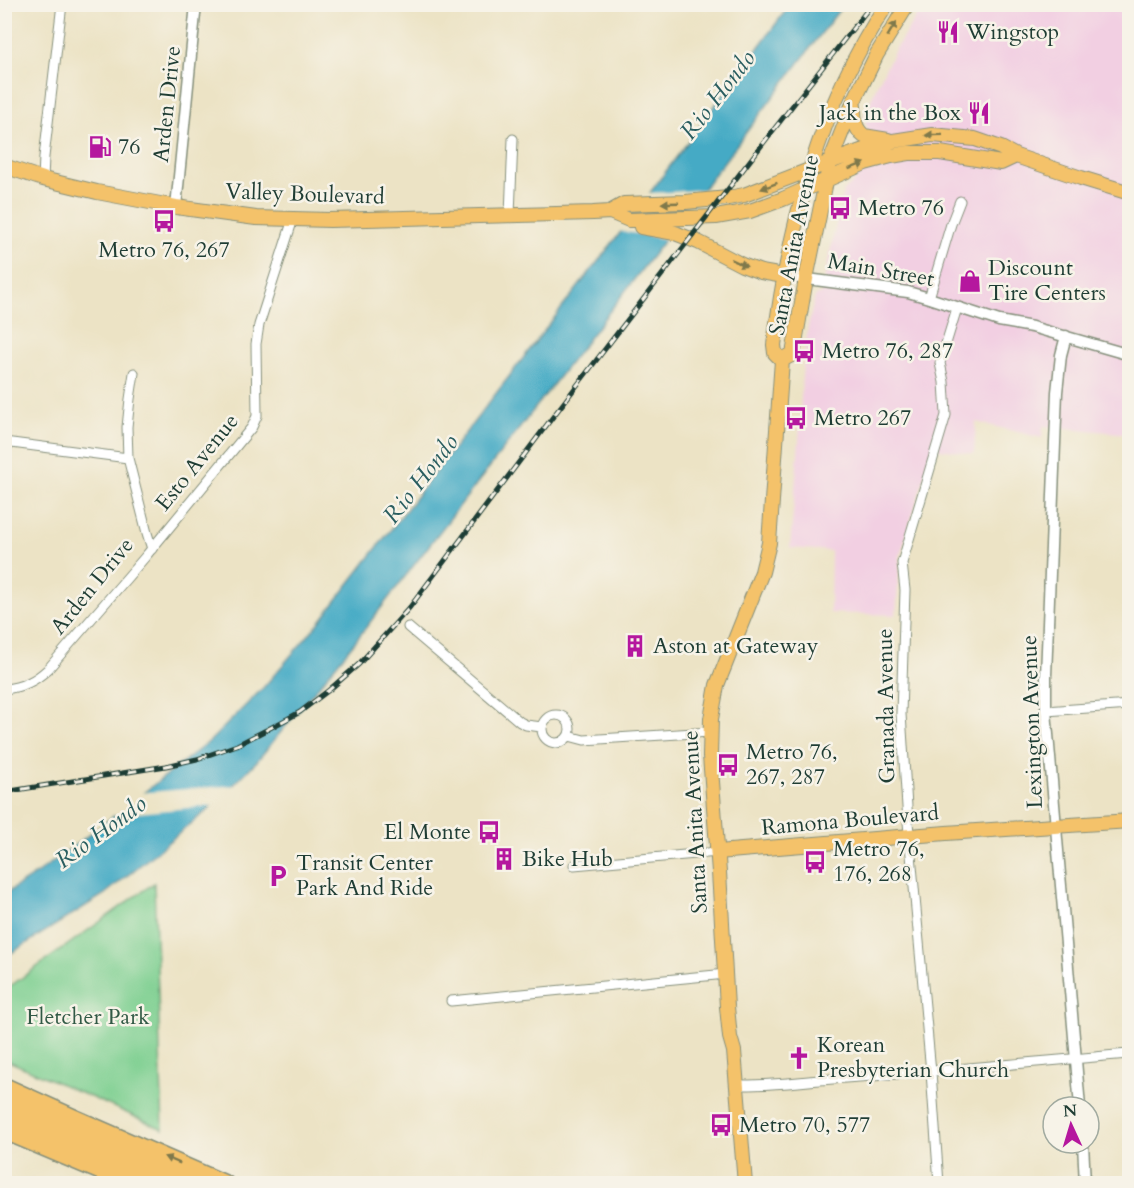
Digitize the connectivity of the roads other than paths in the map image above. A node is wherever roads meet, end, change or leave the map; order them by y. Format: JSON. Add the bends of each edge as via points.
{"nodes":[{"id":1,"x":62,"y":4,"type":"edge"},
{"id":2,"x":196,"y":4,"type":"edge"},
{"id":3,"x":886,"y":4,"type":"edge"},
{"id":4,"x":908,"y":4,"type":"edge"},
{"id":5,"x":874,"y":23,"type":"junction"},
{"id":6,"x":877,"y":54,"type":"junction"},
{"id":7,"x":854,"y":101,"type":"junction"},
{"id":8,"x":513,"y":139,"type":"dead end"},
{"id":9,"x":893,"y":141,"type":"junction"},
{"id":10,"x":1016,"y":156,"type":"junction"},
{"id":11,"x":830,"y":162,"type":"junction"},
{"id":12,"x":4,"y":166,"type":"edge"},
{"id":13,"x":809,"y":170,"type":"junction"},
{"id":14,"x":43,"y":179,"type":"junction"},
{"id":15,"x":826,"y":181,"type":"junction"},
{"id":16,"x":804,"y":190,"type":"junction"},
{"id":17,"x":1130,"y":193,"type":"edge"},
{"id":18,"x":960,"y":201,"type":"dead end"},
{"id":19,"x":176,"y":207,"type":"junction"},
{"id":20,"x":610,"y":212,"type":"junction"},
{"id":21,"x":510,"y":216,"type":"junction"},
{"id":22,"x":293,"y":219,"type":"junction"},
{"id":23,"x":629,"y":220,"type":"junction"},
{"id":24,"x":784,"y":276,"type":"junction"},
{"id":25,"x":806,"y":279,"type":"junction"},
{"id":26,"x":929,"y":298,"type":"junction"},
{"id":27,"x":957,"y":308,"type":"junction"},
{"id":28,"x":1066,"y":336,"type":"junction"},
{"id":29,"x":1130,"y":355,"type":"edge"},
{"id":30,"x":782,"y":360,"type":"junction"},
{"id":31,"x":134,"y":373,"type":"dead end"},
{"id":32,"x":4,"y":442,"type":"edge"},
{"id":33,"x":128,"y":458,"type":"junction"},
{"id":34,"x":152,"y":549,"type":"junction"},
{"id":35,"x":408,"y":627,"type":"dead end"},
{"id":36,"x":7,"y":688,"type":"edge"},
{"id":37,"x":1130,"y":705,"type":"edge"},
{"id":38,"x":1046,"y":711,"type":"junction"},
{"id":39,"x":542,"y":727,"type":"junction"},
{"id":40,"x":710,"y":732,"type":"junction"},
{"id":41,"x":568,"y":736,"type":"junction"},
{"id":42,"x":1130,"y":821,"type":"edge"},
{"id":43,"x":1055,"y":826,"type":"junction"},
{"id":44,"x":910,"y":836,"type":"junction"},
{"id":45,"x":718,"y":852,"type":"junction"},
{"id":46,"x":574,"y":865,"type":"dead end"},
{"id":47,"x":726,"y":974,"type":"junction"},
{"id":48,"x":452,"y":1001,"type":"dead end"},
{"id":49,"x":1130,"y":1054,"type":"edge"},
{"id":50,"x":1076,"y":1059,"type":"junction"},
{"id":51,"x":931,"y":1072,"type":"junction"},
{"id":52,"x":737,"y":1085,"type":"junction"},
{"id":53,"x":4,"y":1086,"type":"edge"},
{"id":54,"x":1079,"y":1095,"type":"edge"},
{"id":55,"x":4,"y":1103,"type":"edge"},
{"id":56,"x":4,"y":1116,"type":"edge"},
{"id":57,"x":4,"y":1131,"type":"edge"},
{"id":58,"x":1084,"y":1155,"type":"edge"},
{"id":59,"x":130,"y":1184,"type":"edge"},
{"id":60,"x":158,"y":1184,"type":"edge"},
{"id":61,"x":188,"y":1184,"type":"edge"},
{"id":62,"x":226,"y":1184,"type":"edge"},
{"id":63,"x":745,"y":1184,"type":"edge"},
{"id":64,"x":939,"y":1184,"type":"edge"},
{"id":65,"x":1085,"y":1184,"type":"edge"}],
"edges":[{"from":1,"to":14,"type":"street"},
{"from":2,"to":19,"type":"street","name":"Arden Drive"},
{"from":3,"to":5,"type":"main road","name":"Santa Anita Avenue"},
{"from":6,"to":4,"type":"main road","name":"Santa Anita Avenue","one_way":true},
{"from":5,"to":6,"type":"main road","via":[[872,51]]},
{"from":5,"to":13,"type":"main road","name":"Santa Anita Avenue","via":[[839,90]]},
{"from":6,"to":7,"type":"main road","name":"Santa Anita Avenue"},
{"from":7,"to":9,"type":"main road","via":[[854,121],[861,135]]},
{"from":7,"to":11,"type":"main road","name":"Santa Anita Avenue"},
{"from":8,"to":21,"type":"street"},
{"from":10,"to":9,"type":"main road","name":"Valley Boulevard","one_way":true,"via":[[975,139],[952,136]]},
{"from":9,"to":11,"type":"main road","name":"Valley Boulevard"},
{"from":15,"to":10,"type":"main road","name":"Valley Boulevard","one_way":true,"via":[[865,163],[909,153],[940,153],[1001,163]]},
{"from":10,"to":17,"type":"main road","name":"Valley Boulevard"},
{"from":11,"to":13,"type":"main road","name":"Valley Boulevard"},
{"from":11,"to":15,"type":"main road","name":"Santa Anita Avenue"},
{"from":12,"to":14,"type":"main road","name":"Valley Boulevard"},
{"from":13,"to":16,"type":"main road","name":"Santa Anita Avenue"},
{"from":13,"to":20,"type":"main road","name":"Valley Boulevard","one_way":true,"via":[[744,195],[624,204]]},
{"from":14,"to":19,"type":"main road","name":"Valley Boulevard"},
{"from":15,"to":16,"type":"main road","name":"Valley Boulevard"},
{"from":15,"to":25,"type":"main road","name":"Santa Anita Avenue"},
{"from":16,"to":23,"type":"main road","name":"Valley Boulevard","via":[[750,211]]},
{"from":16,"to":24,"type":"main road","name":"Santa Anita Avenue"},
{"from":18,"to":26,"type":"street"},
{"from":19,"to":22,"type":"main road","name":"Valley Boulevard"},
{"from":20,"to":21,"type":"main road","name":"Valley Boulevard"},
{"from":20,"to":23,"type":"main road","name":"Valley Boulevard"},
{"from":21,"to":22,"type":"main road","name":"Valley Boulevard"},
{"from":22,"to":34,"type":"street","name":"Esto Avenue","via":[[259,326],[257,416],[246,436]]},
{"from":23,"to":24,"type":"main road","name":"Main Street","one_way":true,"via":[[636,226],[698,242],[761,272]]},
{"from":24,"to":25,"type":"street","name":"Main Street"},
{"from":24,"to":30,"type":"main road","name":"Santa Anita Avenue","via":[[774,345]]},
{"from":25,"to":26,"type":"street","name":"Main Street"},
{"from":25,"to":30,"type":"main road","name":"Santa Anita Avenue","via":[[793,354]]},
{"from":26,"to":27,"type":"street","name":"Main Street"},
{"from":27,"to":28,"type":"street","name":"Main Street"},
{"from":27,"to":44,"type":"street","name":"Granada Avenue","via":[[940,363],[946,415],[903,563],[901,714]]},
{"from":28,"to":29,"type":"street","name":"Main Street"},
{"from":28,"to":38,"type":"street","name":"Lexington Avenue","via":[[1057,392]]},
{"from":30,"to":40,"type":"main road","name":"Santa Anita Avenue","via":[[770,543],[717,685]]},
{"from":31,"to":33,"type":"street","name":"Arden Drive","via":[[127,427]]},
{"from":32,"to":33,"type":"street"},
{"from":33,"to":34,"type":"street","name":"Arden Drive"},
{"from":34,"to":36,"type":"street","name":"Arden Drive","via":[[48,669],[25,685]]},
{"from":35,"to":39,"type":"street","via":[[520,722]]},
{"from":37,"to":38,"type":"street"},
{"from":38,"to":43,"type":"street","name":"Lexington Avenue"},
{"from":39,"to":41,"type":"street","via":[[549,742],[562,742]]},
{"from":39,"to":41,"type":"street","via":[[549,717],[562,717],[569,723]]},
{"from":40,"to":41,"type":"street","via":[[584,740]]},
{"from":40,"to":45,"type":"main road","name":"Santa Anita Avenue"},
{"from":42,"to":43,"type":"main road","name":"Ramona Boulevard"},
{"from":43,"to":44,"type":"main road","name":"Ramona Boulevard"},
{"from":43,"to":50,"type":"street","name":"Lexington Avenue"},
{"from":44,"to":45,"type":"main road","name":"Ramona Boulevard"},
{"from":44,"to":51,"type":"street","name":"Granada Avenue"},
{"from":45,"to":46,"type":"street","name":"Ramona Boulevard"},
{"from":45,"to":47,"type":"main road","name":"Santa Anita Avenue"},
{"from":47,"to":48,"type":"street"},
{"from":47,"to":52,"type":"main road","name":"Santa Anita Avenue"},
{"from":49,"to":50,"type":"street"},
{"from":50,"to":51,"type":"street"},
{"from":50,"to":54,"type":"street","name":"Lexington Avenue"},
{"from":51,"to":52,"type":"street"},
{"from":51,"to":64,"type":"street","name":"Granada Avenue"},
{"from":52,"to":63,"type":"main road","name":"Santa Anita Avenue"},
{"from":62,"to":53,"type":"highway","one_way":true},
{"from":55,"to":61,"type":"highway"},
{"from":56,"to":60,"type":"highway"},
{"from":57,"to":59,"type":"highway"},
{"from":58,"to":65,"type":"street"}]}
